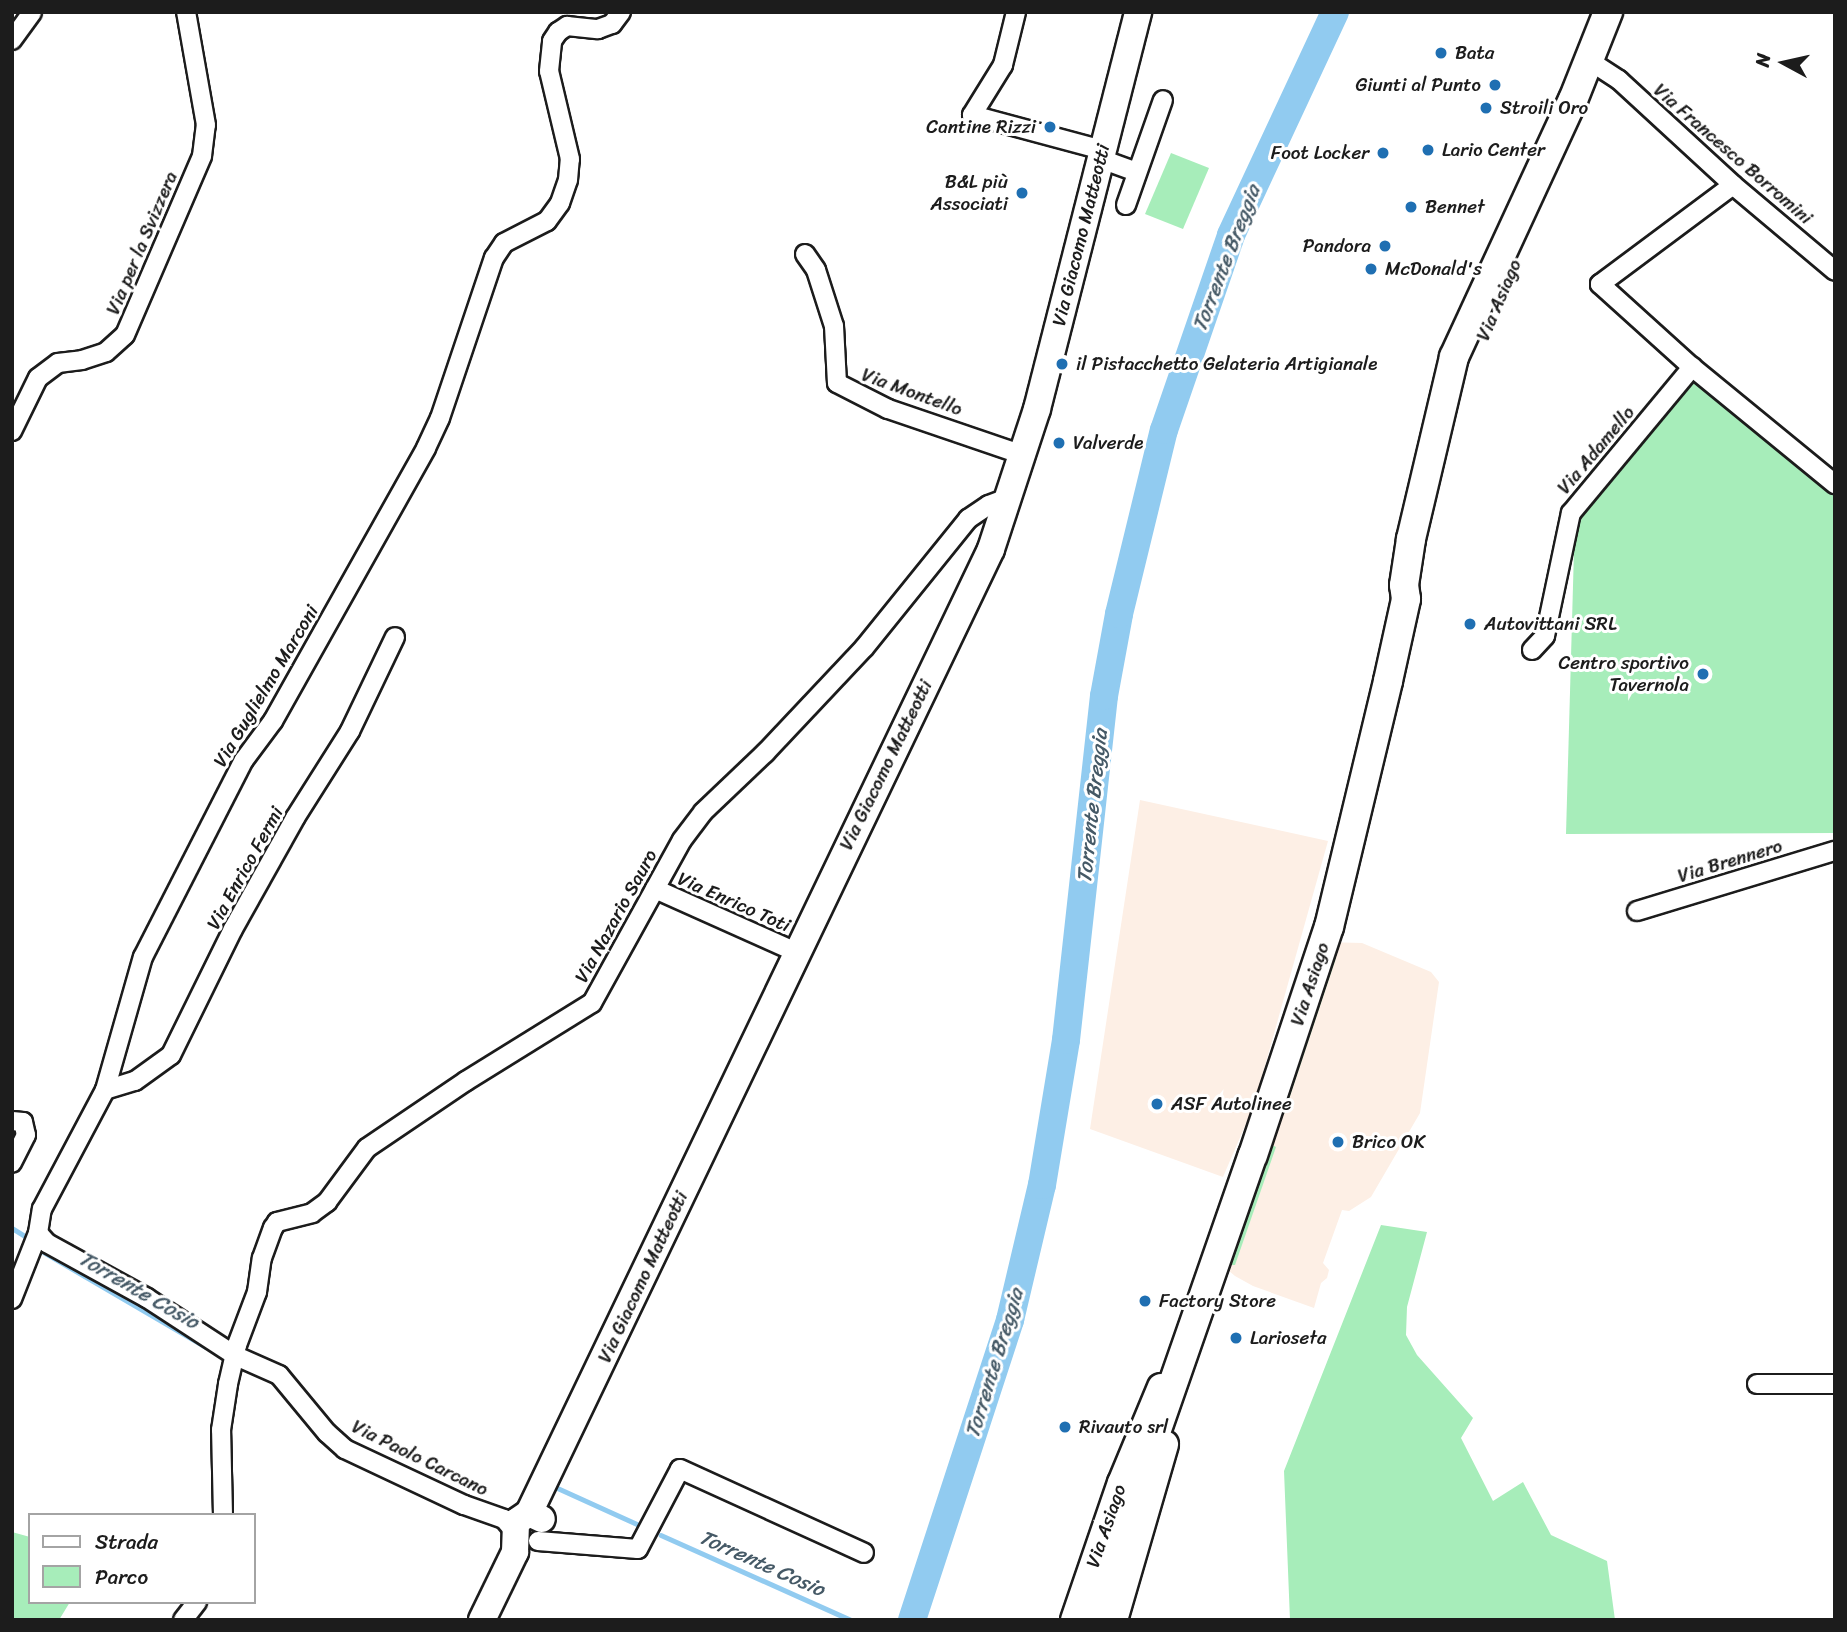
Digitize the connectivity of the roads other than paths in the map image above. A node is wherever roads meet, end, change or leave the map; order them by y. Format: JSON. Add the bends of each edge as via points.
{"nodes":[{"id":1,"x":33,"y":12,"type":"edge"},
{"id":2,"x":186,"y":12,"type":"edge"},
{"id":3,"x":621,"y":12,"type":"edge"},
{"id":4,"x":1016,"y":12,"type":"edge"},
{"id":5,"x":1138,"y":12,"type":"edge"},
{"id":6,"x":1608,"y":12,"type":"edge"},
{"id":7,"x":1624,"y":12,"type":"edge"},
{"id":8,"x":12,"y":40,"type":"edge"},
{"id":9,"x":1598,"y":60,"type":"junction"},
{"id":10,"x":1163,"y":100,"type":"dead end"},
{"id":11,"x":1102,"y":154,"type":"junction"},
{"id":12,"x":1137,"y":172,"type":"junction"},
{"id":13,"x":1733,"y":185,"type":"junction"},
{"id":14,"x":1126,"y":205,"type":"dead end"},
{"id":15,"x":805,"y":254,"type":"dead end"},
{"id":16,"x":1835,"y":271,"type":"edge"},
{"id":17,"x":1692,"y":367,"type":"junction"},
{"id":18,"x":12,"y":431,"type":"edge"},
{"id":19,"x":1023,"y":455,"type":"junction"},
{"id":20,"x":1835,"y":484,"type":"edge"},
{"id":21,"x":1010,"y":497,"type":"junction"},
{"id":22,"x":395,"y":636,"type":"dead end"},
{"id":23,"x":1532,"y":650,"type":"dead end"},
{"id":24,"x":1835,"y":852,"type":"edge"},
{"id":25,"x":655,"y":889,"type":"junction"},
{"id":26,"x":1637,"y":911,"type":"dead end"},
{"id":27,"x":796,"y":952,"type":"junction"},
{"id":28,"x":105,"y":1090,"type":"junction"},
{"id":29,"x":12,"y":1121,"type":"edge"},
{"id":30,"x":12,"y":1163,"type":"edge"},
{"id":31,"x":38,"y":1233,"type":"junction"},
{"id":32,"x":12,"y":1299,"type":"edge"},
{"id":33,"x":236,"y":1356,"type":"junction"},
{"id":34,"x":1180,"y":1360,"type":"junction"},
{"id":35,"x":1757,"y":1384,"type":"dead end"},
{"id":36,"x":1835,"y":1384,"type":"edge"},
{"id":37,"x":223,"y":1513,"type":"edge"},
{"id":38,"x":526,"y":1532,"type":"junction"},
{"id":39,"x":863,"y":1553,"type":"dead end"},
{"id":40,"x":195,"y":1604,"type":"edge"},
{"id":41,"x":183,"y":1620,"type":"edge"},
{"id":42,"x":482,"y":1620,"type":"edge"},
{"id":43,"x":1074,"y":1620,"type":"edge"},
{"id":44,"x":1096,"y":1620,"type":"edge"},
{"id":45,"x":1114,"y":1620,"type":"edge"}],
"edges":[{"from":1,"to":8,"type":"street"},
{"from":2,"to":18,"type":"street","name":"Via per la Svizzera","via":[[206,125],[202,156],[125,335],[106,352],[58,363],[38,378]]},
{"from":3,"to":28,"type":"street","name":"Via Guglielmo Marconi","via":[[612,24],[598,29],[566,26],[552,41],[549,71],[570,159],[560,203],[547,221],[505,243],[494,258],[426,448],[273,721],[244,760],[143,957]]},
{"from":4,"to":11,"type":"street","via":[[1003,65],[972,115]]},
{"from":5,"to":11,"type":"street","name":"Via Giacomo Matteotti"},
{"from":6,"to":9,"type":"main road","name":"Via Asiago"},
{"from":7,"to":9,"type":"main road","name":"Via Asiago"},
{"from":9,"to":13,"type":"street","name":"Via Francesco Borromini"},
{"from":9,"to":34,"type":"main road","name":"Via Asiago","via":[[1471,369],[1406,599],[1326,934]]},
{"from":10,"to":12,"type":"street"},
{"from":11,"to":12,"type":"street"},
{"from":11,"to":19,"type":"street","name":"Via Giacomo Matteotti"},
{"from":12,"to":14,"type":"street"},
{"from":13,"to":16,"type":"street","name":"Via Francesco Borromini"},
{"from":13,"to":17,"type":"street","via":[[1600,284]]},
{"from":15,"to":19,"type":"street","name":"Via Montello","via":[[816,271],[834,326],[837,383],[898,413]]},
{"from":17,"to":20,"type":"street"},
{"from":17,"to":23,"type":"street","name":"Via Adamello","via":[[1572,513],[1545,636]]},
{"from":19,"to":21,"type":"street","name":"Via Giacomo Matteotti"},
{"from":21,"to":25,"type":"street","name":"Via Nazario Sauro","via":[[968,519],[864,648],[703,813]]},
{"from":21,"to":27,"type":"street","name":"Via Giacomo Matteotti","via":[[991,549]]},
{"from":22,"to":28,"type":"street","name":"Via Enrico Fermi","via":[[350,731],[233,929],[171,1055],[135,1081]]},
{"from":24,"to":26,"type":"street","name":"Via Brennero"},
{"from":25,"to":27,"type":"street","name":"Via Enrico Toti"},
{"from":25,"to":33,"type":"street","name":"Via Nazario Sauro","via":[[592,1003],[367,1148],[327,1202],[312,1213],[277,1222],[262,1258],[257,1292]]},
{"from":27,"to":38,"type":"street","name":"Via Giacomo Matteotti","via":[[544,1485]]},
{"from":28,"to":31,"type":"street","name":"Via Guglielmo Marconi","via":[[42,1209]]},
{"from":29,"to":30,"type":"street","via":[[23,1122],[26,1135]]},
{"from":31,"to":32,"type":"street","name":"Via Guglielmo Marconi"},
{"from":31,"to":33,"type":"street","via":[[47,1243],[147,1298]]},
{"from":33,"to":37,"type":"street","via":[[221,1430]]},
{"from":33,"to":38,"type":"street","name":"Via Paolo Carcano","via":[[284,1379],[345,1449],[493,1517],[510,1511]]},
{"from":34,"to":43,"type":"street","name":"Via Asiago","via":[[1156,1394]]},
{"from":34,"to":44,"type":"main road"},
{"from":34,"to":45,"type":"street","name":"Via Asiago","via":[[1177,1399]]},
{"from":35,"to":36,"type":"street"},
{"from":38,"to":39,"type":"street","name":"Via Paolo Carcano","via":[[638,1549],[680,1469]]},
{"from":38,"to":42,"type":"street"},
{"from":40,"to":41,"type":"street"}]}
